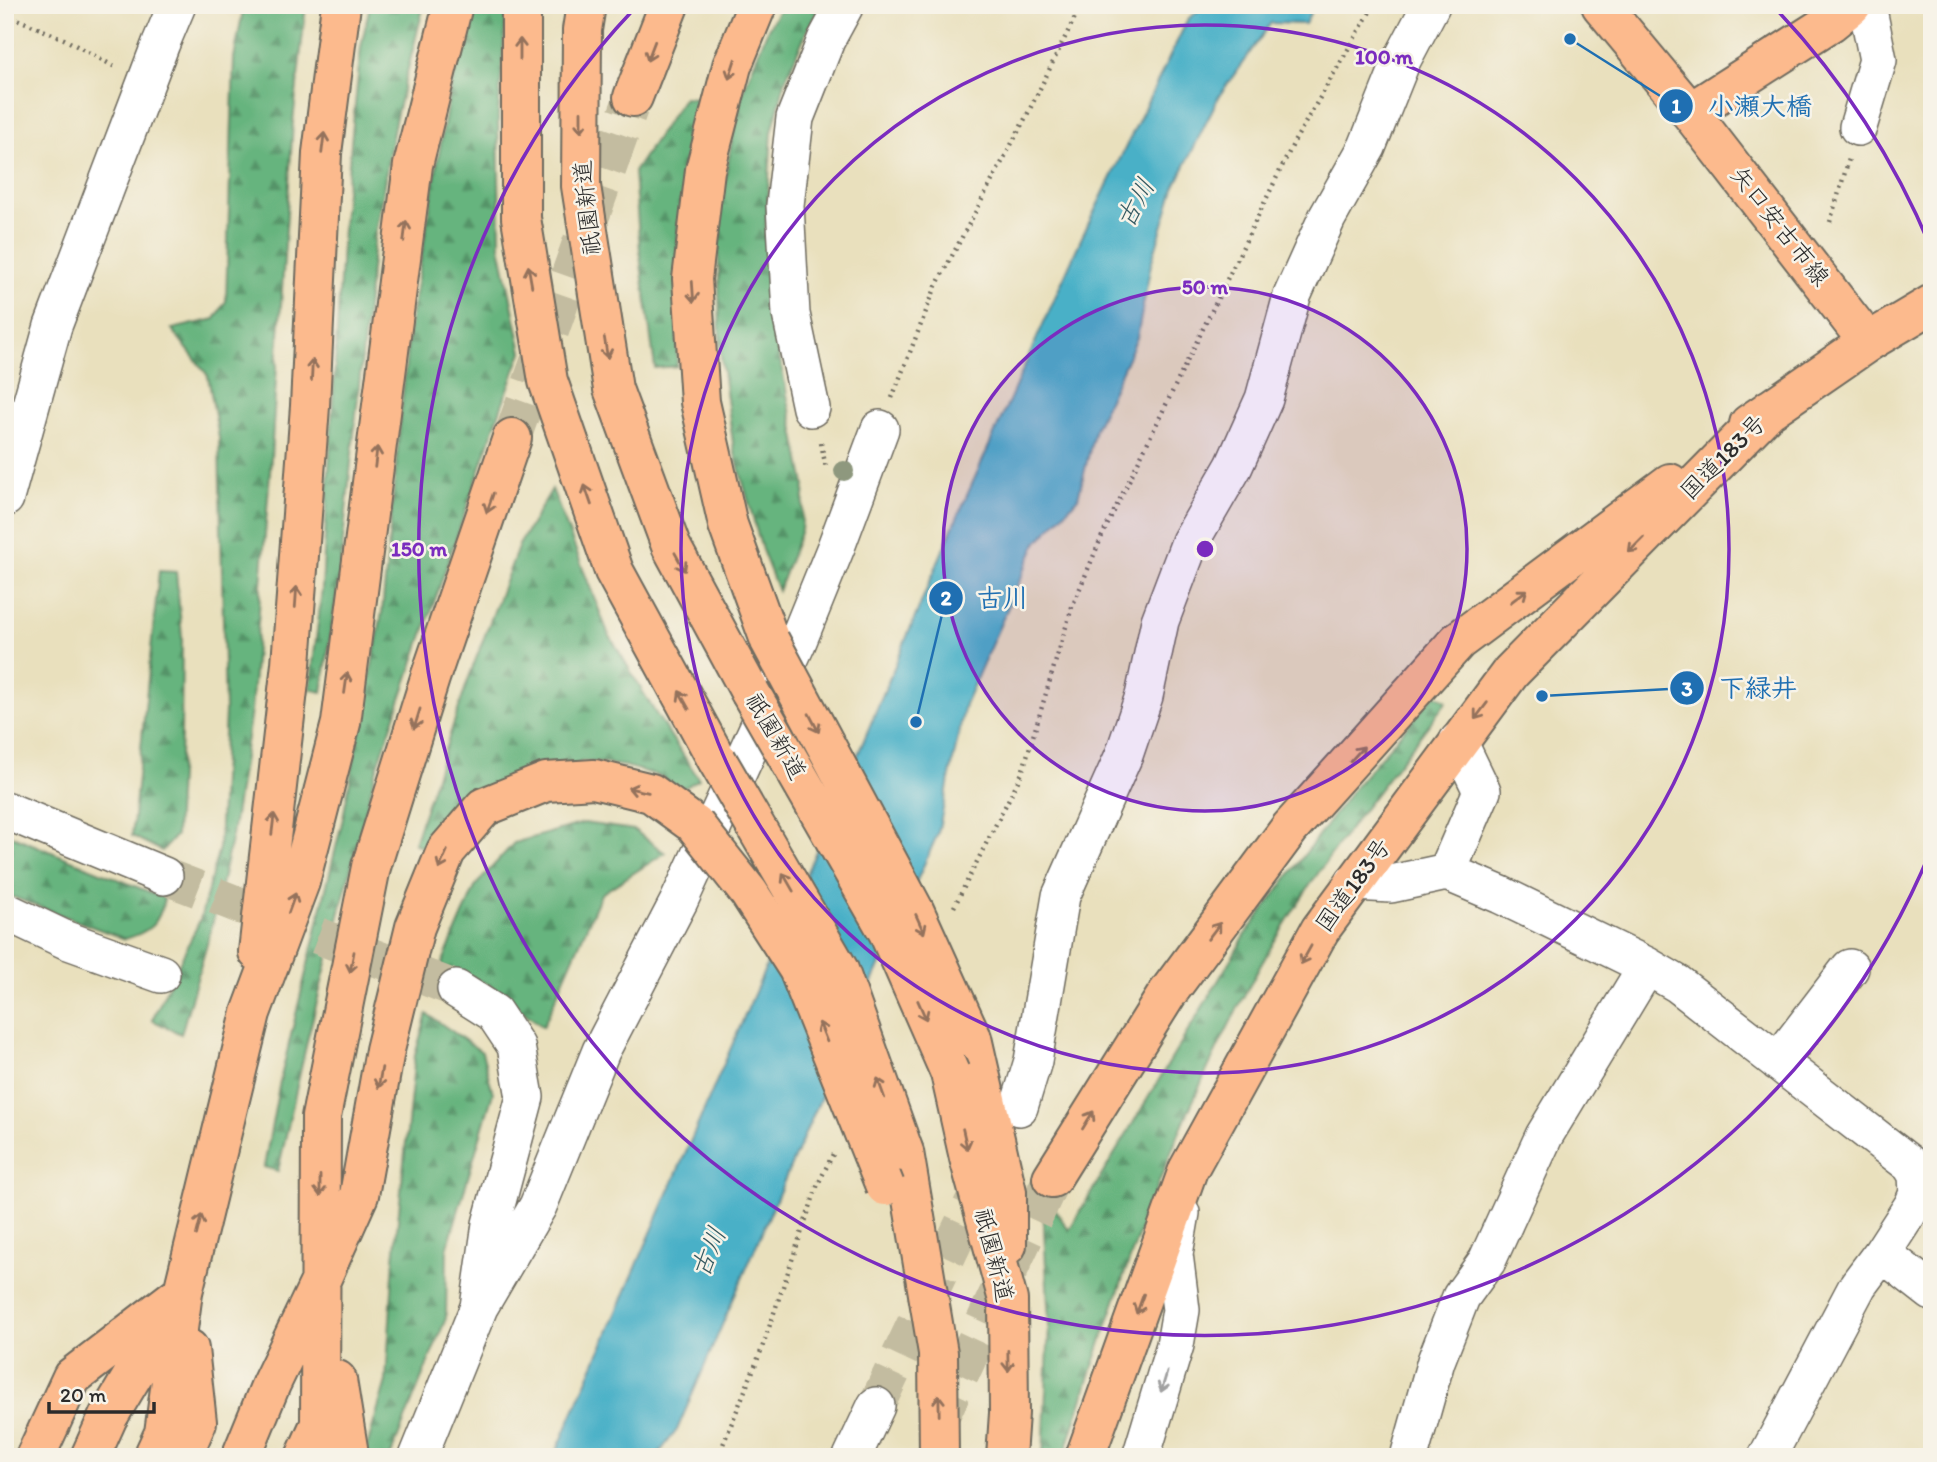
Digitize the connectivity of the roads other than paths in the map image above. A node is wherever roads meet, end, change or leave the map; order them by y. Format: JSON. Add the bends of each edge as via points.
{"nodes":[{"id":1,"x":177,"y":5,"type":"edge"},
{"id":2,"x":341,"y":5,"type":"edge"},
{"id":3,"x":453,"y":5,"type":"edge"},
{"id":4,"x":521,"y":5,"type":"edge"},
{"id":5,"x":586,"y":5,"type":"edge"},
{"id":6,"x":668,"y":5,"type":"edge"},
{"id":7,"x":757,"y":5,"type":"edge"},
{"id":8,"x":845,"y":5,"type":"edge"},
{"id":9,"x":1431,"y":5,"type":"edge"},
{"id":10,"x":1601,"y":5,"type":"edge"},
{"id":11,"x":1852,"y":5,"type":"edge"},
{"id":12,"x":1867,"y":5,"type":"edge"},
{"id":13,"x":633,"y":97,"type":"tunnel mouth"},
{"id":14,"x":1690,"y":112,"type":"junction"},
{"id":15,"x":1858,"y":127,"type":"road end"},
{"id":16,"x":1932,"y":304,"type":"edge"},
{"id":17,"x":1868,"y":342,"type":"junction"},
{"id":18,"x":811,"y":408,"type":"dead end"},
{"id":19,"x":1770,"y":409,"type":"junction"},
{"id":20,"x":880,"y":429,"type":"road end"},
{"id":21,"x":512,"y":438,"type":"tunnel mouth"},
{"id":22,"x":5,"y":498,"type":"edge"},
{"id":23,"x":1458,"y":741,"type":"junction"},
{"id":24,"x":5,"y":810,"type":"edge"},
{"id":25,"x":1447,"y":872,"type":"junction"},
{"id":26,"x":164,"y":876,"type":"tunnel mouth"},
{"id":27,"x":1354,"y":882,"type":"junction"},
{"id":28,"x":7,"y":912,"type":"edge"},
{"id":29,"x":1647,"y":966,"type":"junction"},
{"id":30,"x":1850,"y":968,"type":"dead end"},
{"id":31,"x":161,"y":974,"type":"dead end"},
{"id":32,"x":456,"y":989,"type":"tunnel mouth"},
{"id":33,"x":251,"y":1013,"type":"junction"},
{"id":34,"x":1778,"y":1062,"type":"junction"},
{"id":35,"x":1018,"y":1107,"type":"dead end"},
{"id":36,"x":1188,"y":1170,"type":"junction"},
{"id":37,"x":1052,"y":1178,"type":"tunnel mouth"},
{"id":38,"x":1882,"y":1253,"type":"junction"},
{"id":39,"x":320,"y":1282,"type":"junction"},
{"id":40,"x":183,"y":1292,"type":"junction"},
{"id":41,"x":1932,"y":1292,"type":"edge"},
{"id":42,"x":1008,"y":1300,"type":"junction"},
{"id":43,"x":479,"y":1307,"type":"junction"},
{"id":44,"x":938,"y":1353,"type":"junction"},
{"id":45,"x":876,"y":1406,"type":"tunnel mouth"},
{"id":46,"x":35,"y":1457,"type":"edge"},
{"id":47,"x":61,"y":1457,"type":"edge"},
{"id":48,"x":90,"y":1457,"type":"edge"},
{"id":49,"x":119,"y":1457,"type":"edge"},
{"id":50,"x":153,"y":1457,"type":"edge"},
{"id":51,"x":182,"y":1457,"type":"edge"},
{"id":52,"x":213,"y":1457,"type":"edge"},
{"id":53,"x":241,"y":1457,"type":"edge"},
{"id":54,"x":268,"y":1457,"type":"edge"},
{"id":55,"x":305,"y":1457,"type":"edge"},
{"id":56,"x":348,"y":1457,"type":"edge"},
{"id":57,"x":418,"y":1457,"type":"edge"},
{"id":58,"x":852,"y":1457,"type":"edge"},
{"id":59,"x":939,"y":1457,"type":"edge"},
{"id":60,"x":1006,"y":1457,"type":"edge"},
{"id":61,"x":1085,"y":1457,"type":"edge"},
{"id":62,"x":1141,"y":1457,"type":"edge"},
{"id":63,"x":1409,"y":1457,"type":"edge"},
{"id":64,"x":1767,"y":1457,"type":"edge"}],
"edges":[{"from":1,"to":22,"type":"street","via":[[53,326]]},
{"from":33,"to":2,"type":"main road","one_way":true,"via":[[292,664],[321,153]]},
{"from":33,"to":3,"type":"main road","one_way":true,"via":[[300,882],[341,723],[413,165]]},
{"from":44,"to":4,"type":"main road","one_way":true,"bridge":true,"via":[[904,1152],[839,970],[614,571],[548,381],[521,218]]},
{"from":5,"to":42,"type":"main road","name":"祇園新道","one_way":true,"bridge":true,"via":[[581,186],[613,389],[671,546],[888,932],[950,1073]]},
{"from":6,"to":13,"type":"main road","one_way":true},
{"from":7,"to":42,"type":"main road","one_way":true,"bridge":true,"via":[[732,66],[705,170],[692,279],[700,402],[728,525],[770,641],[915,912],[972,1038],[1007,1192]]},
{"from":8,"to":18,"type":"street","via":[[795,118],[785,205],[791,314]]},
{"from":9,"to":35,"type":"street","via":[[1292,296],[1264,399],[1234,466],[1190,542],[1160,621],[1144,696],[1124,755],[1061,896],[1033,1061]]},
{"from":10,"to":14,"type":"main road","name":"矢口安古市線"},
{"from":11,"to":14,"type":"main road"},
{"from":12,"to":15,"type":"street","via":[[1878,60]]},
{"from":14,"to":17,"type":"main road","name":"矢口安古市線"},
{"from":16,"to":17,"type":"main road","name":"国道183号"},
{"from":17,"to":19,"type":"main road","name":"国道183号"},
{"from":19,"to":23,"type":"main road","name":"国道183号","one_way":true,"via":[[1511,671]]},
{"from":37,"to":19,"type":"main road","name":"国道183号","one_way":true,"via":[[1167,994],[1290,828],[1458,641]]},
{"from":20,"to":43,"type":"street","via":[[797,643],[678,901],[601,1051],[538,1206]]},
{"from":21,"to":39,"type":"main road","one_way":true,"via":[[371,867],[321,1117]]},
{"from":23,"to":25,"type":"street","via":[[1482,791]]},
{"from":23,"to":27,"type":"main road","name":"国道183号"},
{"from":24,"to":26,"type":"street"},
{"from":25,"to":27,"type":"street","via":[[1391,884]]},
{"from":25,"to":29,"type":"street"},
{"from":27,"to":36,"type":"main road","name":"国道183号","one_way":true,"via":[[1320,930]]},
{"from":28,"to":31,"type":"street","via":[[66,940]]},
{"from":29,"to":34,"type":"street","via":[[1678,984]]},
{"from":29,"to":63,"type":"street","via":[[1544,1136],[1488,1261],[1461,1297],[1436,1361]]},
{"from":30,"to":34,"type":"street"},
{"from":32,"to":43,"type":"street","via":[[494,1013],[516,1046],[525,1097],[491,1224]]},
{"from":40,"to":33,"type":"main road","one_way":true},
{"from":34,"to":38,"type":"street","via":[[1911,1165],[1917,1175],[1913,1205]]},
{"from":36,"to":61,"type":"main road","name":"国道183号","one_way":true},
{"from":36,"to":62,"type":"street","one_way":true,"via":[[1174,1254],[1181,1310],[1175,1346]]},
{"from":38,"to":41,"type":"street"},
{"from":38,"to":64,"type":"street","via":[[1858,1285]]},
{"from":44,"to":39,"type":"main road","one_way":true,"bridge":true,"via":[[885,1186],[798,969],[750,893],[695,825],[651,793],[594,779],[546,782],[484,807],[446,851],[415,927],[385,1050],[359,1195]]},
{"from":39,"to":52,"type":"main road","via":[[246,1379]]},
{"from":39,"to":53,"type":"main road"},
{"from":39,"to":54,"type":"main road","via":[[286,1415]]},
{"from":39,"to":55,"type":"main road","via":[[320,1424]]},
{"from":39,"to":56,"type":"main road"},
{"from":40,"to":46,"type":"main road","via":[[72,1377]]},
{"from":40,"to":47,"type":"main road","via":[[90,1391]]},
{"from":40,"to":48,"type":"main road","via":[[108,1417]]},
{"from":40,"to":49,"type":"main road"},
{"from":40,"to":50,"type":"main road","via":[[164,1433]]},
{"from":40,"to":51,"type":"main road","via":[[197,1422]]},
{"from":42,"to":60,"type":"main road","name":"祇園新道","one_way":true},
{"from":43,"to":57,"type":"street"},
{"from":59,"to":44,"type":"main road","one_way":true},
{"from":45,"to":58,"type":"street"}]}
